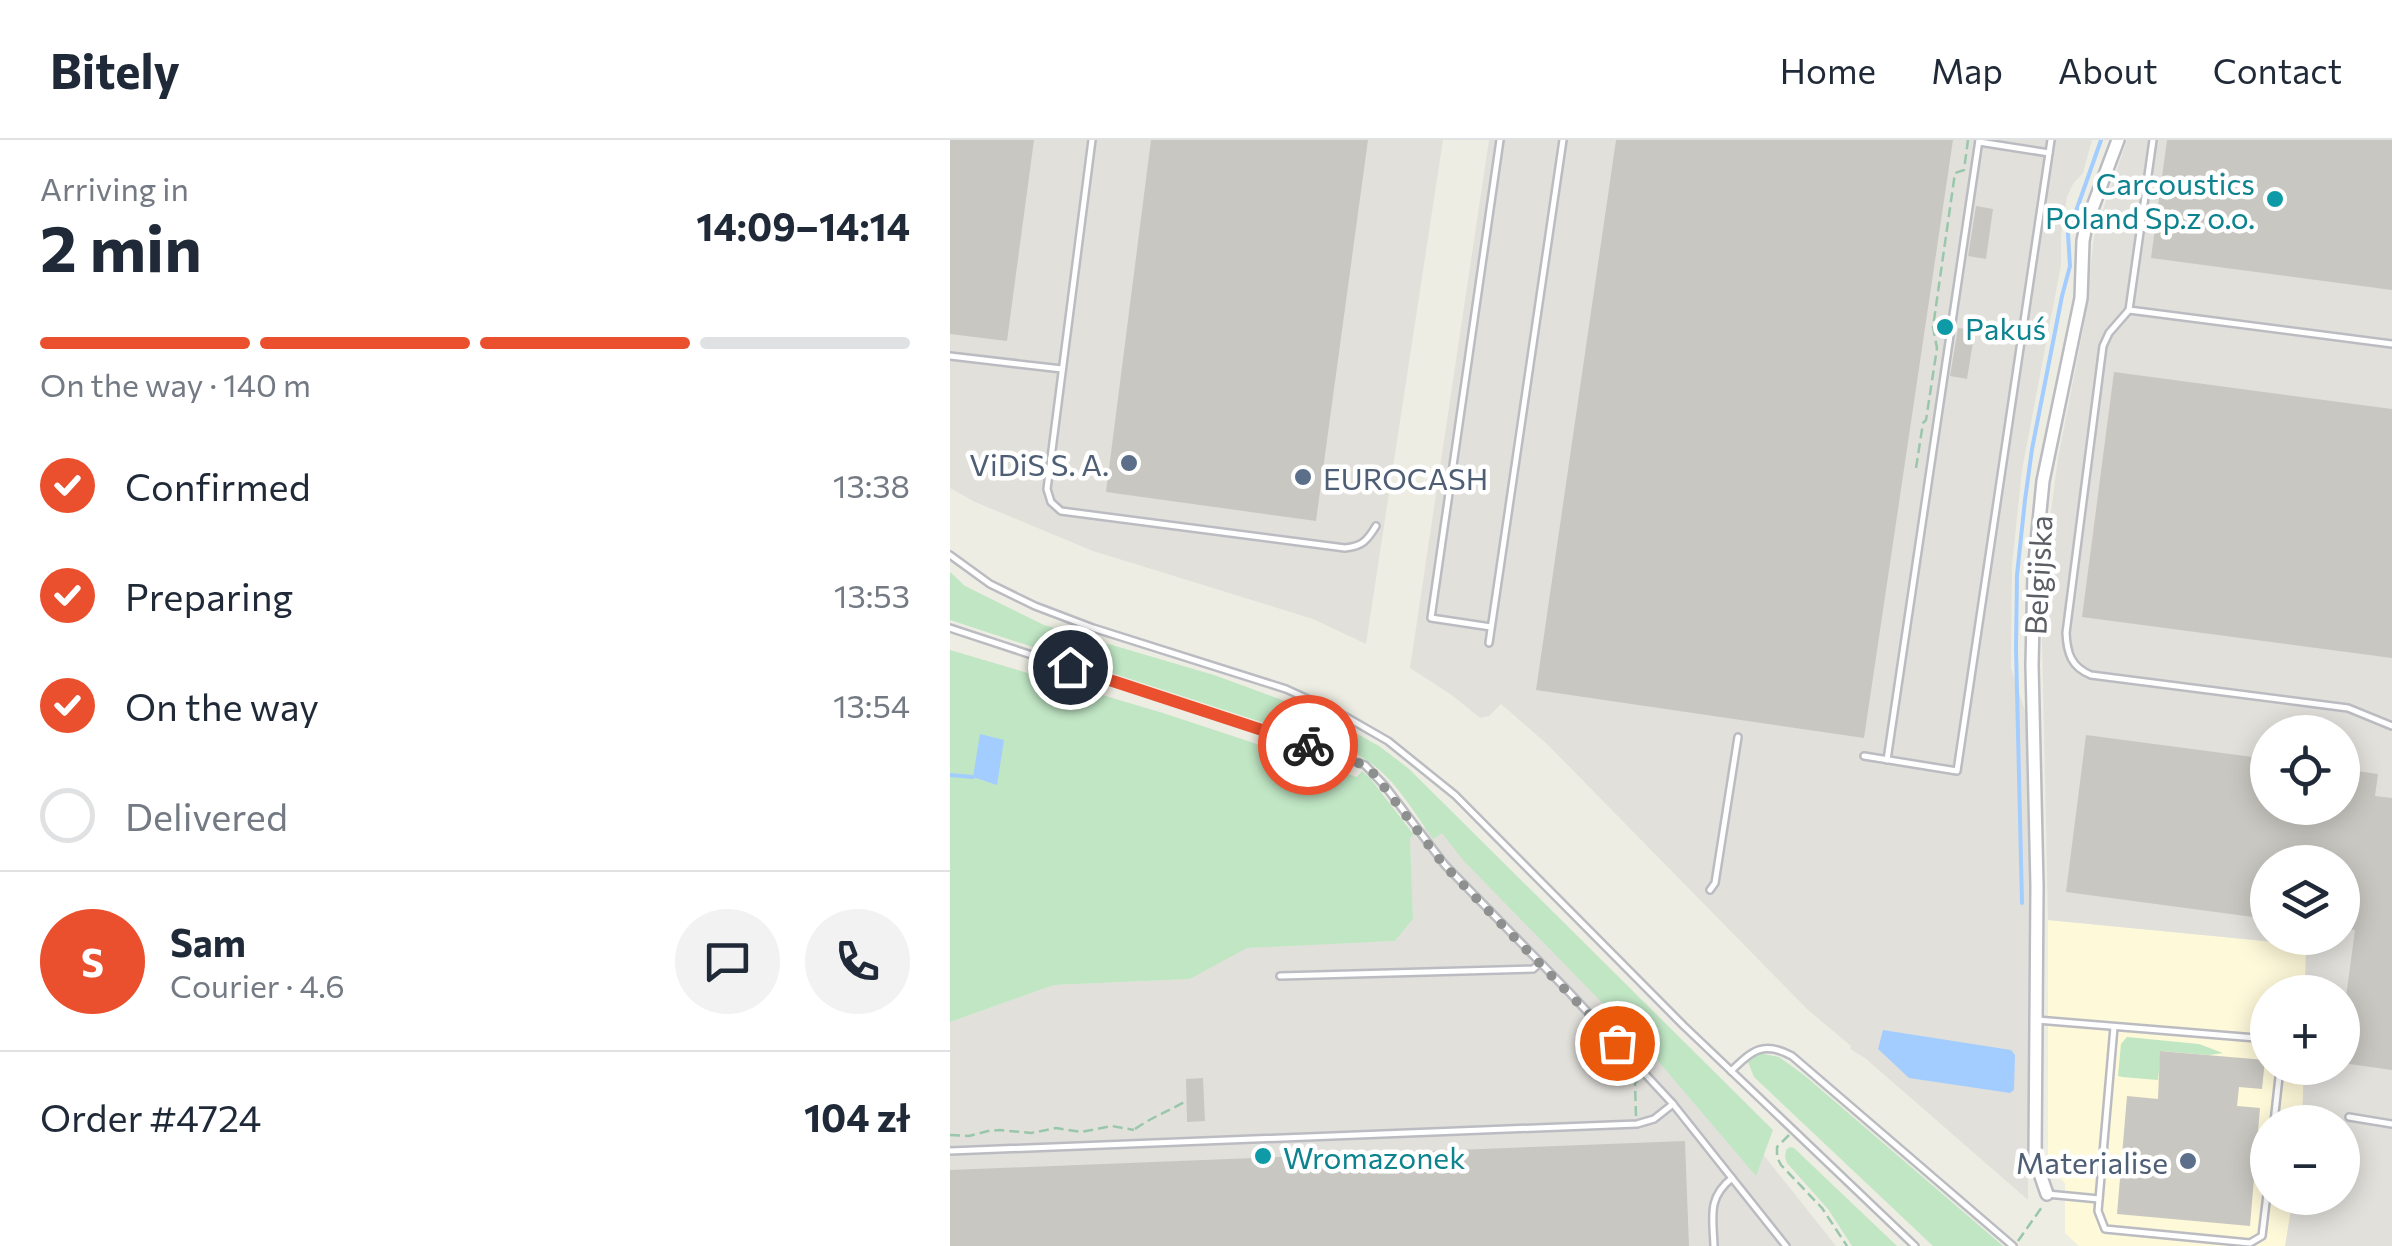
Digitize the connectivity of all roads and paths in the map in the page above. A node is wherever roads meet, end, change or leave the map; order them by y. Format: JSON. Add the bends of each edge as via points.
{"nodes":[{"id":1,"x":1092,"y":140,"type":"edge"},
{"id":2,"x":1500,"y":140,"type":"edge"},
{"id":3,"x":1562,"y":140,"type":"edge"},
{"id":4,"x":1968,"y":140,"type":"edge"},
{"id":5,"x":2051,"y":140,"type":"edge"},
{"id":6,"x":2118,"y":140,"type":"edge"},
{"id":7,"x":2153,"y":140,"type":"edge"},
{"id":8,"x":1979,"y":141,"type":"edge"},
{"id":9,"x":2049,"y":153,"type":"junction"},
{"id":10,"x":2129,"y":310,"type":"junction"},
{"id":11,"x":2392,"y":344,"type":"edge"},
{"id":12,"x":950,"y":356,"type":"edge"},
{"id":13,"x":1062,"y":370,"type":"junction"},
{"id":14,"x":1916,"y":468,"type":"dead end"},
{"id":15,"x":1376,"y":526,"type":"dead end"},
{"id":16,"x":950,"y":556,"type":"edge"},
{"id":17,"x":1491,"y":627,"type":"junction"},
{"id":18,"x":950,"y":628,"type":"edge"},
{"id":19,"x":1489,"y":643,"type":"dead end"},
{"id":20,"x":2392,"y":726,"type":"edge"},
{"id":21,"x":1738,"y":738,"type":"dead end"},
{"id":22,"x":1864,"y":756,"type":"dead end"},
{"id":23,"x":1887,"y":760,"type":"junction"},
{"id":24,"x":1710,"y":890,"type":"dead end"},
{"id":25,"x":1540,"y":963,"type":"junction"},
{"id":26,"x":1280,"y":976,"type":"dead end"},
{"id":27,"x":2037,"y":1020,"type":"junction"},
{"id":28,"x":2114,"y":1027,"type":"junction"},
{"id":29,"x":2250,"y":1038,"type":"edge"},
{"id":30,"x":1731,"y":1071,"type":"junction"},
{"id":31,"x":1646,"y":1074,"type":"junction"},
{"id":32,"x":1186,"y":1101,"type":"dead end"},
{"id":33,"x":1673,"y":1104,"type":"junction"},
{"id":34,"x":2360,"y":1119,"type":"edge"},
{"id":35,"x":1637,"y":1124,"type":"junction"},
{"id":36,"x":2392,"y":1124,"type":"edge"},
{"id":37,"x":1793,"y":1130,"type":"junction"},
{"id":38,"x":950,"y":1135,"type":"edge"},
{"id":39,"x":950,"y":1151,"type":"edge"},
{"id":40,"x":1732,"y":1178,"type":"junction"},
{"id":41,"x":2047,"y":1194,"type":"junction"},
{"id":42,"x":2099,"y":1199,"type":"junction"},
{"id":43,"x":2265,"y":1215,"type":"edge"},
{"id":44,"x":1714,"y":1246,"type":"edge"},
{"id":45,"x":1786,"y":1246,"type":"edge"},
{"id":46,"x":1847,"y":1246,"type":"edge"},
{"id":47,"x":1915,"y":1246,"type":"edge"},
{"id":48,"x":2014,"y":1246,"type":"edge"}],
"edges":[{"from":1,"to":13,"type":"lane"},
{"from":2,"to":17,"type":"lane","via":[[1431,618]]},
{"from":3,"to":17,"type":"lane"},
{"from":4,"to":14,"type":"path","via":[[1964,170],[1955,174],[1933,327],[1937,348]]},
{"from":5,"to":9,"type":"lane"},
{"from":6,"to":27,"type":"street","name":"Belgijska","via":[[2086,225],[2080,298],[2038,522],[2032,665]]},
{"from":7,"to":10,"type":"lane"},
{"from":8,"to":9,"type":"lane"},
{"from":8,"to":23,"type":"lane"},
{"from":9,"to":23,"type":"lane","via":[[1957,771]]},
{"from":10,"to":11,"type":"lane"},
{"from":10,"to":20,"type":"lane","via":[[2103,346],[2066,633],[2070,658],[2091,674],[2348,708]]},
{"from":12,"to":13,"type":"lane"},
{"from":13,"to":15,"type":"lane","via":[[1047,489],[1060,511],[1345,548],[1360,546]]},
{"from":16,"to":30,"type":"lane","via":[[1035,606],[1286,689],[1388,742],[1455,795]]},
{"from":17,"to":19,"type":"lane"},
{"from":18,"to":25,"type":"lane","via":[[1364,765],[1444,865]]},
{"from":21,"to":24,"type":"lane"},
{"from":22,"to":23,"type":"lane"},
{"from":25,"to":26,"type":"lane"},
{"from":25,"to":31,"type":"lane"},
{"from":27,"to":28,"type":"lane"},
{"from":27,"to":41,"type":"street","name":"Belgijska","via":[[2035,1159]]},
{"from":28,"to":29,"type":"lane"},
{"from":28,"to":42,"type":"lane"},
{"from":30,"to":37,"type":"lane"},
{"from":30,"to":48,"type":"lane","via":[[1759,1048],[1792,1056]]},
{"from":31,"to":33,"type":"lane"},
{"from":31,"to":35,"type":"path","via":[[1635,1083]]},
{"from":32,"to":38,"type":"path","via":[[1134,1130]]},
{"from":33,"to":35,"type":"lane"},
{"from":33,"to":40,"type":"lane"},
{"from":34,"to":36,"type":"lane"},
{"from":35,"to":39,"type":"lane"},
{"from":37,"to":46,"type":"path","via":[[1777,1157]]},
{"from":37,"to":47,"type":"lane"},
{"from":40,"to":44,"type":"lane","via":[[1713,1203]]},
{"from":40,"to":45,"type":"lane"},
{"from":41,"to":42,"type":"lane"},
{"from":41,"to":48,"type":"path"},
{"from":42,"to":43,"type":"lane","via":[[2105,1229],[2250,1244],[2262,1236]]}]}
